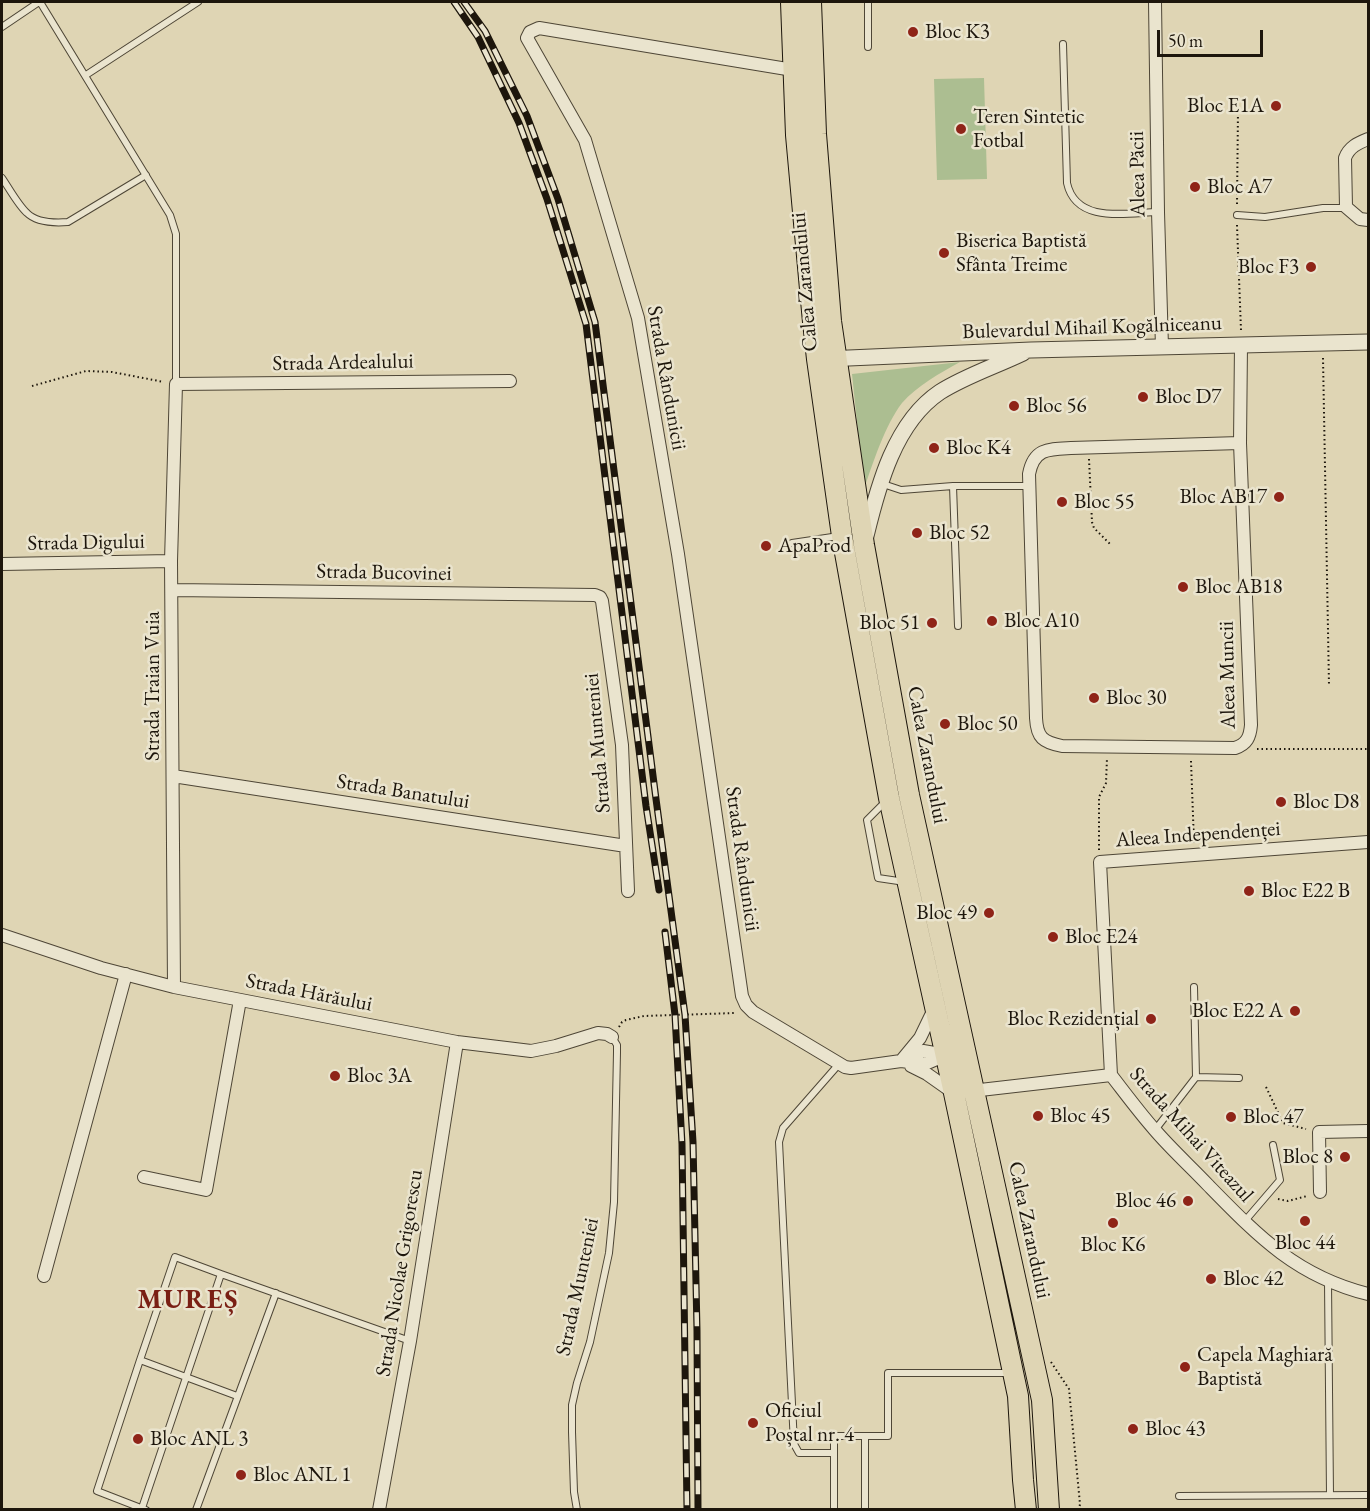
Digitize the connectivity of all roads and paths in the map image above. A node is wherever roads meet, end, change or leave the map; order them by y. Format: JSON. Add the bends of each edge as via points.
{"nodes":[{"id":1,"x":40,"y":2,"type":"edge"},
{"id":2,"x":198,"y":2,"type":"edge"},
{"id":3,"x":791,"y":2,"type":"edge"},
{"id":4,"x":811,"y":2,"type":"edge"},
{"id":5,"x":868,"y":2,"type":"edge"},
{"id":6,"x":1155,"y":2,"type":"edge"},
{"id":7,"x":2,"y":27,"type":"edge"},
{"id":8,"x":1063,"y":44,"type":"dead end"},
{"id":9,"x":868,"y":47,"type":"dead end"},
{"id":10,"x":793,"y":70,"type":"junction"},
{"id":11,"x":86,"y":75,"type":"junction"},
{"id":12,"x":1238,"y":110,"type":"dead end"},
{"id":13,"x":1368,"y":139,"type":"edge"},
{"id":14,"x":146,"y":175,"type":"junction"},
{"id":15,"x":2,"y":178,"type":"edge"},
{"id":16,"x":1346,"y":207,"type":"junction"},
{"id":17,"x":1158,"y":212,"type":"junction"},
{"id":18,"x":1237,"y":215,"type":"junction"},
{"id":19,"x":1368,"y":220,"type":"edge"},
{"id":20,"x":1368,"y":342,"type":"edge"},
{"id":21,"x":1323,"y":343,"type":"junction"},
{"id":22,"x":1241,"y":345,"type":"junction"},
{"id":23,"x":1162,"y":347,"type":"junction"},
{"id":24,"x":1031,"y":350,"type":"junction"},
{"id":25,"x":826,"y":358,"type":"junction"},
{"id":26,"x":510,"y":381,"type":"dead end"},
{"id":27,"x":176,"y":384,"type":"junction"},
{"id":28,"x":32,"y":386,"type":"dead end"},
{"id":29,"x":1240,"y":443,"type":"junction"},
{"id":30,"x":1089,"y":447,"type":"junction"},
{"id":31,"x":880,"y":483,"type":"junction"},
{"id":32,"x":953,"y":486,"type":"junction"},
{"id":33,"x":1030,"y":486,"type":"junction"},
{"id":34,"x":842,"y":536,"type":"junction"},
{"id":35,"x":792,"y":543,"type":"dead end"},
{"id":36,"x":864,"y":545,"type":"junction"},
{"id":37,"x":1111,"y":545,"type":"dead end"},
{"id":38,"x":171,"y":561,"type":"junction"},
{"id":39,"x":2,"y":564,"type":"edge"},
{"id":40,"x":172,"y":590,"type":"junction"},
{"id":41,"x":595,"y":595,"type":"joint"},
{"id":42,"x":958,"y":626,"type":"dead end"},
{"id":43,"x":1329,"y":685,"type":"dead end"},
{"id":44,"x":1242,"y":746,"type":"junction"},
{"id":45,"x":1108,"y":747,"type":"junction"},
{"id":46,"x":1191,"y":747,"type":"junction"},
{"id":47,"x":1368,"y":749,"type":"edge"},
{"id":48,"x":173,"y":776,"type":"junction"},
{"id":49,"x":889,"y":798,"type":"junction"},
{"id":50,"x":1368,"y":842,"type":"edge"},
{"id":51,"x":627,"y":846,"type":"junction"},
{"id":52,"x":1195,"y":855,"type":"junction"},
{"id":53,"x":1100,"y":862,"type":"junction"},
{"id":54,"x":907,"y":882,"type":"junction"},
{"id":55,"x":628,"y":891,"type":"dead end"},
{"id":56,"x":2,"y":935,"type":"edge"},
{"id":57,"x":126,"y":975,"type":"junction"},
{"id":58,"x":174,"y":987,"type":"junction"},
{"id":59,"x":1194,"y":987,"type":"dead end"},
{"id":60,"x":240,"y":1000,"type":"junction"},
{"id":61,"x":935,"y":1007,"type":"junction"},
{"id":62,"x":753,"y":1012,"type":"junction"},
{"id":63,"x":612,"y":1036,"type":"junction"},
{"id":64,"x":457,"y":1042,"type":"junction"},
{"id":65,"x":966,"y":1051,"type":"junction"},
{"id":66,"x":946,"y":1055,"type":"junction"},
{"id":67,"x":901,"y":1061,"type":"junction"},
{"id":68,"x":839,"y":1064,"type":"junction"},
{"id":69,"x":1111,"y":1075,"type":"junction"},
{"id":70,"x":1196,"y":1077,"type":"junction"},
{"id":71,"x":1239,"y":1078,"type":"dead end"},
{"id":72,"x":1266,"y":1087,"type":"dead end"},
{"id":73,"x":974,"y":1092,"type":"junction"},
{"id":74,"x":954,"y":1093,"type":"junction"},
{"id":75,"x":1155,"y":1130,"type":"junction"},
{"id":76,"x":1368,"y":1131,"type":"edge"},
{"id":77,"x":1319,"y":1132,"type":"junction"},
{"id":78,"x":1273,"y":1145,"type":"dead end"},
{"id":79,"x":144,"y":1177,"type":"dead end"},
{"id":80,"x":1320,"y":1192,"type":"joint"},
{"id":81,"x":1267,"y":1196,"type":"junction"},
{"id":82,"x":1244,"y":1222,"type":"junction"},
{"id":83,"x":221,"y":1274,"type":"junction"},
{"id":84,"x":44,"y":1276,"type":"dead end"},
{"id":85,"x":1328,"y":1282,"type":"junction"},
{"id":86,"x":276,"y":1293,"type":"junction"},
{"id":87,"x":1368,"y":1294,"type":"edge"},
{"id":88,"x":410,"y":1341,"type":"junction"},
{"id":89,"x":140,"y":1360,"type":"junction"},
{"id":90,"x":1050,"y":1360,"type":"dead end"},
{"id":91,"x":1013,"y":1373,"type":"junction"},
{"id":92,"x":185,"y":1377,"type":"junction"},
{"id":93,"x":237,"y":1396,"type":"junction"},
{"id":94,"x":865,"y":1436,"type":"junction"},
{"id":95,"x":834,"y":1453,"type":"junction"},
{"id":96,"x":1330,"y":1495,"type":"junction"},
{"id":97,"x":1368,"y":1495,"type":"edge"},
{"id":98,"x":1179,"y":1496,"type":"dead end"},
{"id":99,"x":144,"y":1509,"type":"edge"},
{"id":100,"x":196,"y":1509,"type":"edge"},
{"id":101,"x":379,"y":1509,"type":"edge"},
{"id":102,"x":577,"y":1509,"type":"edge"},
{"id":103,"x":834,"y":1509,"type":"edge"},
{"id":104,"x":865,"y":1509,"type":"edge"},
{"id":105,"x":1026,"y":1509,"type":"edge"},
{"id":106,"x":1049,"y":1509,"type":"edge"},
{"id":107,"x":1080,"y":1509,"type":"edge"}],
"edges":[{"from":1,"to":7,"type":"lane"},
{"from":1,"to":11,"type":"lane"},
{"from":2,"to":11,"type":"lane"},
{"from":3,"to":10,"type":"main road","name":"Calea Zarandului"},
{"from":4,"to":25,"type":"main road","name":"Calea Zarandului","via":[[816,134],[831,321]]},
{"from":5,"to":9,"type":"lane"},
{"from":6,"to":17,"type":"street","name":"Aleea Păcii"},
{"from":8,"to":17,"type":"lane","via":[[1069,192],[1083,207],[1101,214]]},
{"from":10,"to":25,"type":"main road","name":"Calea Zarandului","via":[[797,146]]},
{"from":10,"to":62,"type":"street","name":"Strada Rândunicii","via":[[539,28],[527,38],[585,140],[638,318],[678,554],[742,996]]},
{"from":11,"to":14,"type":"lane"},
{"from":12,"to":18,"type":"path"},
{"from":13,"to":16,"type":"street","via":[[1353,146],[1345,158]]},
{"from":14,"to":15,"type":"lane","via":[[68,222],[58,223],[27,214]]},
{"from":14,"to":27,"type":"lane","via":[[170,215],[176,234]]},
{"from":16,"to":18,"type":"lane","via":[[1265,217]]},
{"from":16,"to":19,"type":"street","via":[[1360,219]]},
{"from":17,"to":23,"type":"street","name":"Aleea Păcii"},
{"from":18,"to":22,"type":"path"},
{"from":20,"to":21,"type":"street","name":"Bulevardul Mihail Kogălniceanu"},
{"from":21,"to":22,"type":"street","name":"Bulevardul Mihail Kogălniceanu"},
{"from":21,"to":43,"type":"path"},
{"from":22,"to":23,"type":"street","name":"Bulevardul Mihail Kogălniceanu"},
{"from":22,"to":29,"type":"street","name":"Aleea Muncii"},
{"from":23,"to":24,"type":"street","name":"Bulevardul Mihail Kogălniceanu"},
{"from":24,"to":25,"type":"street","name":"Bulevardul Mihail Kogălniceanu"},
{"from":24,"to":31,"type":"street","via":[[951,386],[926,403],[895,447]]},
{"from":25,"to":34,"type":"main road","name":"Calea Zarandului"},
{"from":25,"to":36,"type":"main road","name":"Calea Zarandului"},
{"from":26,"to":27,"type":"street","name":"Strada Ardealului"},
{"from":27,"to":28,"type":"path","via":[[86,371]]},
{"from":27,"to":38,"type":"street","name":"Strada Traian Vuia"},
{"from":29,"to":30,"type":"street"},
{"from":29,"to":44,"type":"street","name":"Aleea Muncii","via":[[1251,725],[1251,733]]},
{"from":30,"to":33,"type":"street","via":[[1040,452],[1031,466]]},
{"from":30,"to":37,"type":"path","via":[[1092,522]]},
{"from":31,"to":32,"type":"lane","via":[[901,490]]},
{"from":31,"to":36,"type":"street"},
{"from":32,"to":33,"type":"lane"},
{"from":32,"to":42,"type":"lane"},
{"from":33,"to":45,"type":"street","name":"Aleea Muncii","via":[[1037,729],[1048,743]]},
{"from":34,"to":35,"type":"lane"},
{"from":34,"to":49,"type":"main road","name":"Calea Zarandului"},
{"from":36,"to":65,"type":"main road","name":"Calea Zarandului","via":[[909,795]]},
{"from":38,"to":39,"type":"street","name":"Strada Digului"},
{"from":38,"to":40,"type":"street","name":"Strada Traian Vuia"},
{"from":40,"to":41,"type":"street","name":"Strada Bucovinei"},
{"from":40,"to":48,"type":"street","name":"Strada Traian Vuia"},
{"from":41,"to":51,"type":"street","name":"Strada Munteniei","via":[[602,601],[622,745]]},
{"from":44,"to":46,"type":"street","name":"Aleea Muncii"},
{"from":44,"to":47,"type":"path","via":[[1252,750]]},
{"from":45,"to":46,"type":"street","name":"Aleea Muncii"},
{"from":45,"to":53,"type":"path","via":[[1106,783],[1099,797]]},
{"from":46,"to":52,"type":"path"},
{"from":48,"to":51,"type":"street","name":"Strada Banatului"},
{"from":48,"to":58,"type":"street","name":"Strada Traian Vuia"},
{"from":49,"to":54,"type":"main road","name":"Calea Zarandului"},
{"from":49,"to":54,"type":"lane","via":[[867,820],[878,878]]},
{"from":50,"to":52,"type":"street","name":"Aleea Independenței"},
{"from":51,"to":55,"type":"street","name":"Strada Munteniei"},
{"from":52,"to":53,"type":"street","name":"Aleea Independenței"},
{"from":53,"to":69,"type":"street","name":"Aleea Independenței"},
{"from":54,"to":61,"type":"main road","name":"Calea Zarandului"},
{"from":56,"to":57,"type":"street","name":"Strada Hărăului"},
{"from":57,"to":58,"type":"street","name":"Strada Hărăului"},
{"from":57,"to":84,"type":"street"},
{"from":58,"to":60,"type":"street","name":"Strada Hărăului"},
{"from":59,"to":70,"type":"lane"},
{"from":60,"to":64,"type":"street","name":"Strada Hărăului"},
{"from":60,"to":79,"type":"street","via":[[206,1190]]},
{"from":61,"to":66,"type":"main road","name":"Calea Zarandului"},
{"from":61,"to":67,"type":"street","via":[[920,1038]]},
{"from":62,"to":63,"type":"path","via":[[630,1018]]},
{"from":62,"to":68,"type":"street"},
{"from":63,"to":64,"type":"street","name":"Strada Hărăului","via":[[598,1033],[531,1051]]},
{"from":63,"to":102,"type":"lane","name":"Strada Munteniei","via":[[617,1052],[614,1202],[609,1253],[573,1406]]},
{"from":64,"to":88,"type":"street","name":"Strada Nicolae Grigorescu"},
{"from":65,"to":66,"type":"street"},
{"from":65,"to":73,"type":"main road","name":"Calea Zarandului"},
{"from":66,"to":67,"type":"street","via":[[923,1051]]},
{"from":66,"to":74,"type":"main road","name":"Calea Zarandului"},
{"from":67,"to":68,"type":"street","via":[[851,1068]]},
{"from":67,"to":74,"type":"street"},
{"from":68,"to":95,"type":"lane","via":[[783,1128],[779,1142],[794,1444],[799,1453]]},
{"from":69,"to":73,"type":"street","name":"Strada Mihai Viteazul"},
{"from":69,"to":75,"type":"street","name":"Strada Mihai Viteazul"},
{"from":70,"to":71,"type":"lane"},
{"from":70,"to":75,"type":"lane"},
{"from":72,"to":77,"type":"path","via":[[1283,1123]]},
{"from":73,"to":74,"type":"street","name":"Strada Mihai Viteazul"},
{"from":73,"to":106,"type":"main road","name":"Calea Zarandului","via":[[1042,1400]]},
{"from":74,"to":91,"type":"main road","name":"Calea Zarandului"},
{"from":75,"to":82,"type":"street","name":"Strada Mihai Viteazul"},
{"from":76,"to":77,"type":"street"},
{"from":77,"to":80,"type":"street"},
{"from":78,"to":81,"type":"lane","via":[[1280,1180]]},
{"from":80,"to":81,"type":"path","via":[[1288,1201]]},
{"from":81,"to":82,"type":"lane"},
{"from":82,"to":85,"type":"street","name":"Strada Mihai Viteazul","via":[[1297,1265]]},
{"from":83,"to":86,"type":"lane"},
{"from":83,"to":89,"type":"lane","via":[[175,1257]]},
{"from":83,"to":92,"type":"lane"},
{"from":85,"to":87,"type":"street","name":"Strada Mihai Viteazul"},
{"from":85,"to":96,"type":"lane"},
{"from":86,"to":88,"type":"lane"},
{"from":86,"to":93,"type":"lane"},
{"from":88,"to":101,"type":"street","name":"Strada Nicolae Grigorescu"},
{"from":89,"to":92,"type":"lane"},
{"from":89,"to":99,"type":"lane","via":[[97,1491]]},
{"from":90,"to":107,"type":"path","via":[[1068,1389]]},
{"from":91,"to":94,"type":"lane","via":[[888,1373],[888,1436]]},
{"from":91,"to":105,"type":"main road","name":"Calea Zarandului"},
{"from":92,"to":93,"type":"lane"},
{"from":92,"to":99,"type":"lane"},
{"from":93,"to":100,"type":"lane"},
{"from":94,"to":95,"type":"lane","via":[[834,1436]]},
{"from":94,"to":104,"type":"lane"},
{"from":95,"to":103,"type":"lane"},
{"from":96,"to":97,"type":"lane"},
{"from":96,"to":98,"type":"lane"}]}
